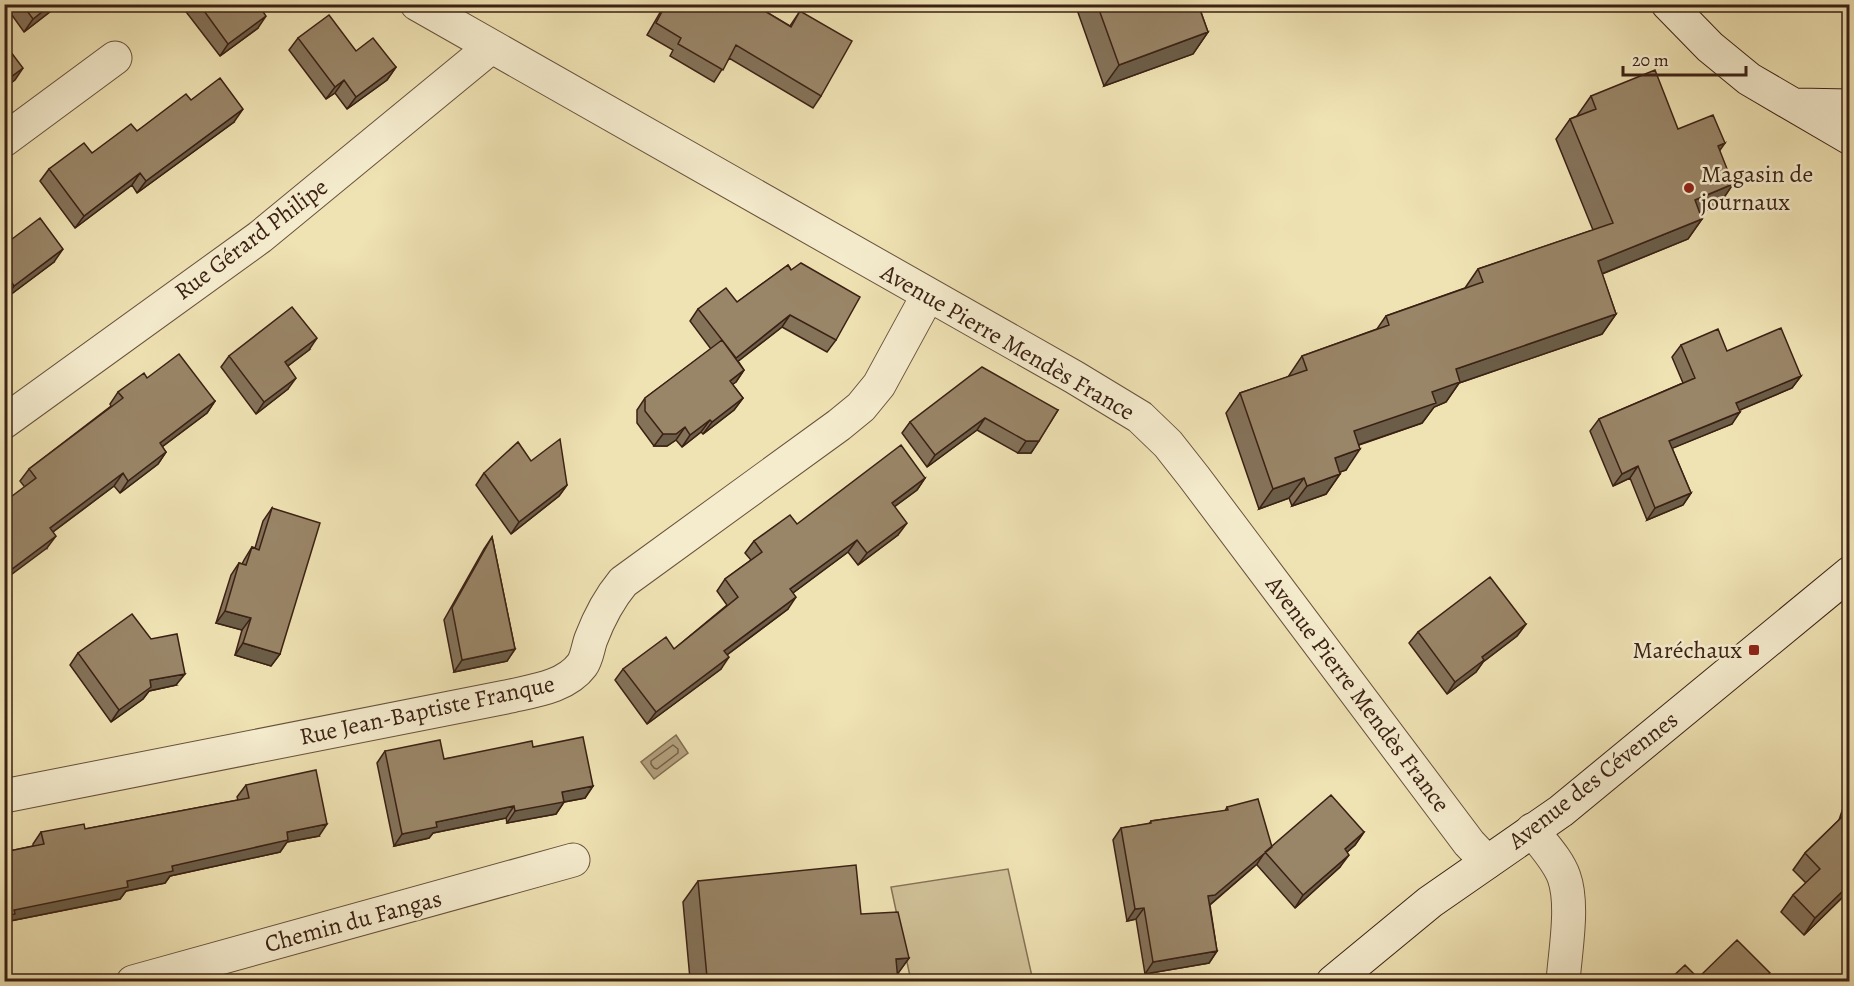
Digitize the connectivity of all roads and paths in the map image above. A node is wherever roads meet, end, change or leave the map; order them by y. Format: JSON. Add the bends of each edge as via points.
{"nodes":[{"id":1,"x":417,"y":4,"type":"edge"},
{"id":2,"x":1668,"y":4,"type":"edge"},
{"id":3,"x":491,"y":47,"type":"junction"},
{"id":4,"x":115,"y":58,"type":"dead end"},
{"id":5,"x":1795,"y":104,"type":"junction"},
{"id":6,"x":1850,"y":106,"type":"edge"},
{"id":7,"x":1850,"y":138,"type":"edge"},
{"id":8,"x":4,"y":140,"type":"edge"},
{"id":9,"x":928,"y":295,"type":"junction"},
{"id":10,"x":7,"y":415,"type":"edge"},
{"id":11,"x":1850,"y":573,"type":"edge"},
{"id":12,"x":4,"y":796,"type":"edge"},
{"id":13,"x":1532,"y":830,"type":"junction"},
{"id":14,"x":573,"y":860,"type":"dead end"},
{"id":15,"x":1487,"y":862,"type":"junction"},
{"id":16,"x":133,"y":981,"type":"edge"},
{"id":17,"x":1333,"y":981,"type":"edge"},
{"id":18,"x":1563,"y":981,"type":"edge"}],
"edges":[{"from":1,"to":3,"type":"street","name":"Avenue Pierre Mendès France"},
{"from":2,"to":5,"type":"street","via":[[1710,47],[1749,79]]},
{"from":3,"to":9,"type":"street","name":"Avenue Pierre Mendès France"},
{"from":3,"to":10,"type":"street","name":"Rue Gérard Philipe","via":[[260,237]]},
{"from":4,"to":8,"type":"street"},
{"from":5,"to":6,"type":"street"},
{"from":5,"to":7,"type":"street"},
{"from":9,"to":12,"type":"street","name":"Rue Jean-Baptiste Franque","via":[[879,385],[861,407],[622,582],[599,619],[582,665],[566,679],[506,697]]},
{"from":9,"to":15,"type":"street","name":"Avenue Pierre Mendès France","via":[[1140,417],[1168,444]]},
{"from":11,"to":13,"type":"street","name":"Avenue des Cévennes","via":[[1561,811]]},
{"from":13,"to":15,"type":"street","name":"Avenue des Cévennes"},
{"from":13,"to":18,"type":"street","via":[[1564,878],[1569,913]]},
{"from":14,"to":16,"type":"street","name":"Chemin du Fangas"},
{"from":15,"to":17,"type":"street","name":"Avenue des Cévennes","via":[[1430,902]]}]}
